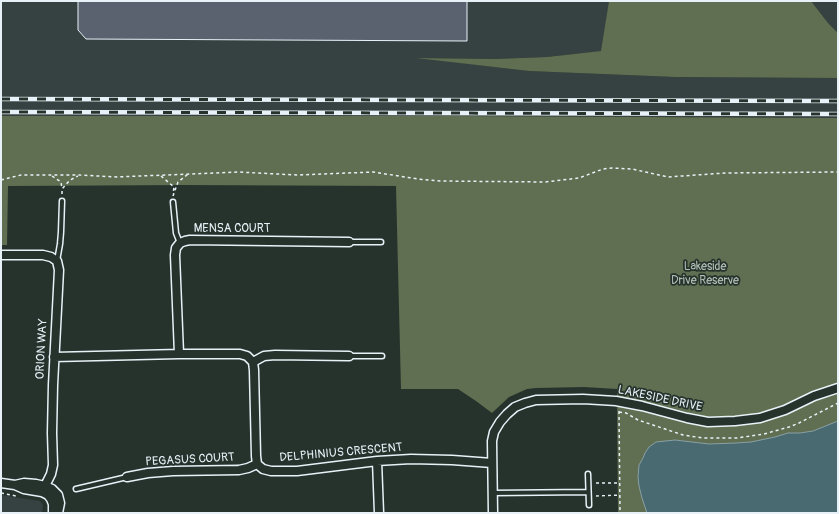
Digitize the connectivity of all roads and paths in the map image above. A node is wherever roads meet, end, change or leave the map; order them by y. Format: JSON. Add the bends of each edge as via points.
{"nodes":[{"id":1,"x":838,"y":172,"type":"edge"},
{"id":2,"x":188,"y":174,"type":"junction"},
{"id":3,"x":51,"y":175,"type":"junction"},
{"id":4,"x":79,"y":175,"type":"junction"},
{"id":5,"x":161,"y":176,"type":"junction"},
{"id":6,"x":2,"y":179,"type":"edge"},
{"id":7,"x":1,"y":184,"type":"edge"},
{"id":8,"x":62,"y":189,"type":"junction"},
{"id":9,"x":173,"y":196,"type":"junction"},
{"id":10,"x":62,"y":201,"type":"joint"},
{"id":11,"x":174,"y":202,"type":"joint"},
{"id":12,"x":349,"y":242,"type":"joint"},
{"id":13,"x":380,"y":242,"type":"dead end"},
{"id":14,"x":180,"y":243,"type":"junction"},
{"id":15,"x":1,"y":255,"type":"edge"},
{"id":16,"x":56,"y":261,"type":"junction"},
{"id":17,"x":179,"y":354,"type":"junction"},
{"id":18,"x":349,"y":356,"type":"joint"},
{"id":19,"x":382,"y":356,"type":"dead end"},
{"id":20,"x":54,"y":357,"type":"junction"},
{"id":21,"x":253,"y":362,"type":"junction"},
{"id":22,"x":838,"y":388,"type":"edge"},
{"id":23,"x":619,"y":412,"type":"dead end"},
{"id":24,"x":377,"y":461,"type":"junction"},
{"id":25,"x":492,"y":463,"type":"junction"},
{"id":26,"x":257,"y":464,"type":"junction"},
{"id":27,"x":588,"y":474,"type":"dead end"},
{"id":28,"x":127,"y":477,"type":"joint"},
{"id":29,"x":620,"y":482,"type":"junction"},
{"id":30,"x":1,"y":483,"type":"edge"},
{"id":31,"x":588,"y":484,"type":"junction"},
{"id":32,"x":43,"y":489,"type":"junction"},
{"id":33,"x":76,"y":489,"type":"dead end"},
{"id":34,"x":493,"y":493,"type":"junction"},
{"id":35,"x":588,"y":494,"type":"junction"},
{"id":36,"x":620,"y":495,"type":"junction"},
{"id":37,"x":589,"y":505,"type":"dead end"},
{"id":38,"x":53,"y":513,"type":"edge"},
{"id":39,"x":58,"y":513,"type":"edge"},
{"id":40,"x":378,"y":513,"type":"edge"},
{"id":41,"x":493,"y":513,"type":"edge"},
{"id":42,"x":620,"y":513,"type":"edge"}],
"edges":[{"from":1,"to":2,"type":"path","via":[[725,173],[668,177],[632,169],[612,168],[579,178],[545,182],[440,181],[373,172],[297,175],[238,172]]},
{"from":2,"to":5,"type":"path"},
{"from":2,"to":9,"type":"path","via":[[178,182]]},
{"from":3,"to":4,"type":"path"},
{"from":3,"to":6,"type":"path","via":[[21,175]]},
{"from":3,"to":8,"type":"path","via":[[61,182]]},
{"from":4,"to":5,"type":"path"},
{"from":4,"to":8,"type":"path"},
{"from":5,"to":9,"type":"path","via":[[174,187]]},
{"from":6,"to":7,"type":"path"},
{"from":8,"to":10,"type":"path"},
{"from":9,"to":11,"type":"path"},
{"from":10,"to":16,"type":"lane","via":[[60,244]]},
{"from":11,"to":14,"type":"lane","via":[[176,233]]},
{"from":12,"to":13,"type":"lane"},
{"from":12,"to":14,"type":"street","name":"MENSA COURT","via":[[190,240]]},
{"from":14,"to":17,"type":"street","name":"MENSA COURT","via":[[175,255]]},
{"from":15,"to":16,"type":"street","via":[[43,255]]},
{"from":16,"to":20,"type":"street","name":"ORION WAY","via":[[59,270]]},
{"from":17,"to":20,"type":"street"},
{"from":17,"to":21,"type":"street","via":[[240,354]]},
{"from":18,"to":19,"type":"lane"},
{"from":18,"to":21,"type":"street","via":[[275,355],[264,356]]},
{"from":20,"to":32,"type":"street","name":"ORION WAY","via":[[53,465]]},
{"from":21,"to":26,"type":"street"},
{"from":22,"to":25,"type":"street","name":"LAKESIDE DRIVE","via":[[785,410],[760,418],[735,421],[708,422],[616,401],[536,400],[515,407],[500,422],[492,441]]},
{"from":23,"to":29,"type":"path"},
{"from":24,"to":25,"type":"street","name":"DELPHINIUS CRESCENT","via":[[411,459]]},
{"from":24,"to":26,"type":"street","name":"DELPHINIUS CRESCENT","via":[[297,471],[271,471]]},
{"from":24,"to":40,"type":"street"},
{"from":25,"to":34,"type":"street","name":"LAKESIDE DRIVE"},
{"from":26,"to":28,"type":"street","name":"PEGASUS COURT","via":[[239,470],[173,471]]},
{"from":27,"to":31,"type":"lane"},
{"from":28,"to":33,"type":"lane","name":"PEGASUS COURT"},
{"from":29,"to":31,"type":"path"},
{"from":29,"to":36,"type":"path"},
{"from":30,"to":32,"type":"street","via":[[24,489]]},
{"from":31,"to":35,"type":"lane"},
{"from":32,"to":38,"type":"street","via":[[53,504]]},
{"from":32,"to":39,"type":"street","via":[[52,489],[58,495]]},
{"from":34,"to":35,"type":"lane"},
{"from":34,"to":41,"type":"street","name":"LAKESIDE DRIVE"},
{"from":35,"to":36,"type":"path"},
{"from":35,"to":37,"type":"lane"},
{"from":36,"to":42,"type":"path"}]}
